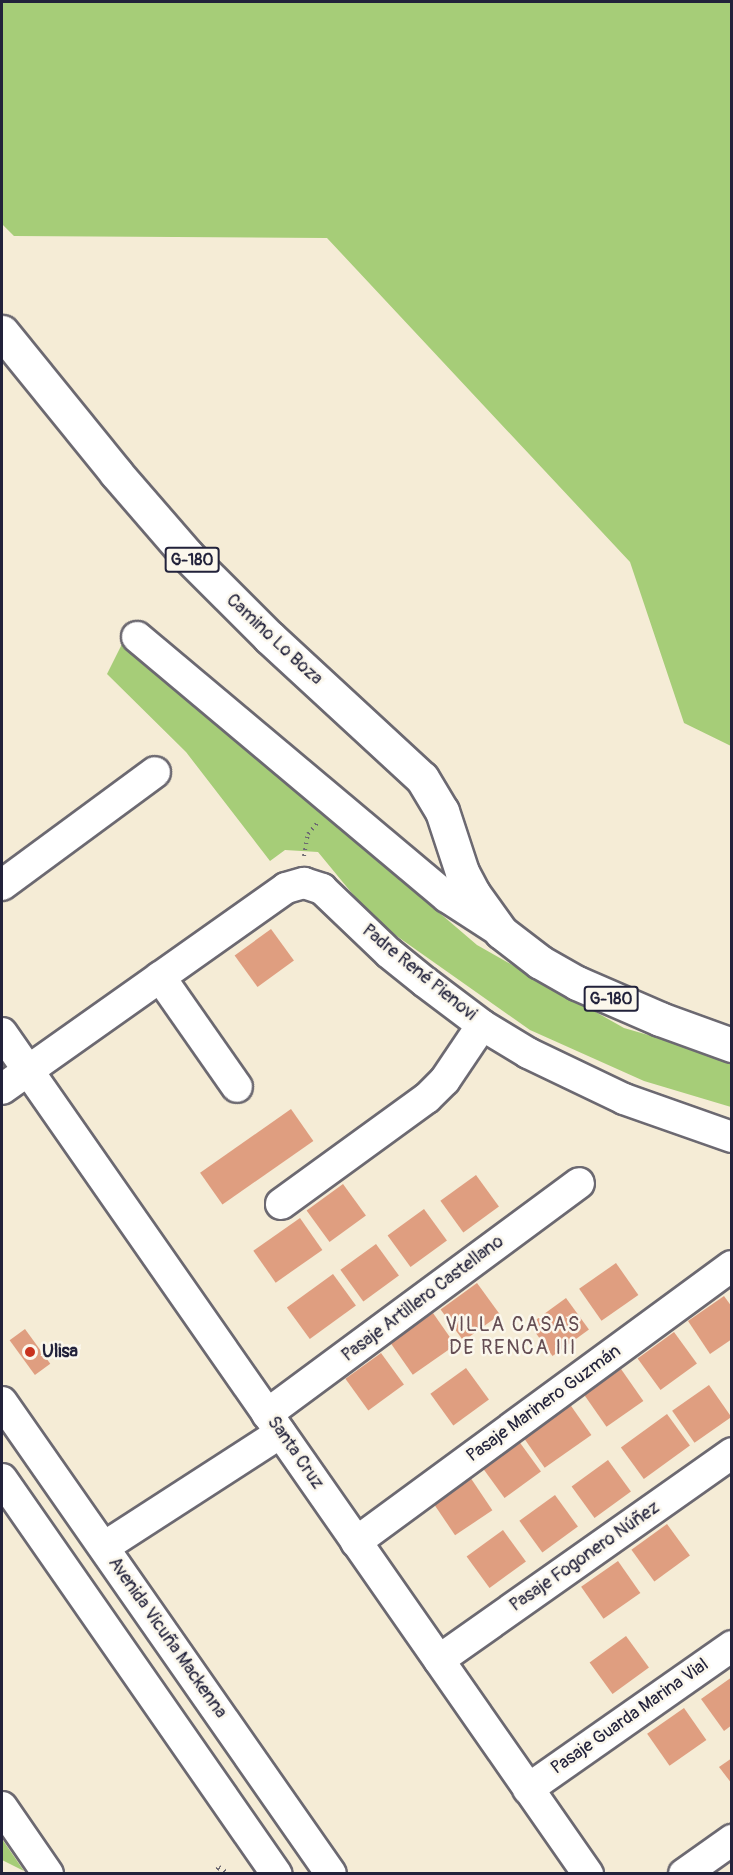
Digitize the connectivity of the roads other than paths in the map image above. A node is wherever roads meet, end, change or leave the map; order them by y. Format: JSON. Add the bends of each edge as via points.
{"nodes":[{"id":1,"x":2,"y":332,"type":"edge"},
{"id":2,"x":137,"y":637,"type":"dead end"},
{"id":3,"x":155,"y":772,"type":"dead end"},
{"id":4,"x":2,"y":885,"type":"edge"},
{"id":5,"x":501,"y":932,"type":"junction"},
{"id":6,"x":160,"y":977,"type":"junction"},
{"id":7,"x":482,"y":1025,"type":"junction"},
{"id":8,"x":2,"y":1033,"type":"edge"},
{"id":9,"x":732,"y":1045,"type":"edge"},
{"id":10,"x":28,"y":1070,"type":"junction"},
{"id":11,"x":237,"y":1087,"type":"dead end"},
{"id":12,"x":2,"y":1089,"type":"edge"},
{"id":13,"x":732,"y":1137,"type":"edge"},
{"id":14,"x":579,"y":1184,"type":"dead end"},
{"id":15,"x":281,"y":1204,"type":"dead end"},
{"id":16,"x":732,"y":1266,"type":"edge"},
{"id":17,"x":2,"y":1402,"type":"edge"},
{"id":18,"x":274,"y":1423,"type":"junction"},
{"id":19,"x":732,"y":1453,"type":"edge"},
{"id":20,"x":2,"y":1479,"type":"edge"},
{"id":21,"x":356,"y":1542,"type":"junction"},
{"id":22,"x":104,"y":1547,"type":"junction"},
{"id":23,"x":732,"y":1646,"type":"edge"},
{"id":24,"x":439,"y":1660,"type":"junction"},
{"id":25,"x":528,"y":1789,"type":"junction"},
{"id":26,"x":2,"y":1807,"type":"edge"},
{"id":27,"x":732,"y":1840,"type":"edge"},
{"id":28,"x":253,"y":1860,"type":"edge"},
{"id":29,"x":48,"y":1874,"type":"edge"},
{"id":30,"x":277,"y":1874,"type":"edge"},
{"id":31,"x":330,"y":1874,"type":"edge"},
{"id":32,"x":588,"y":1874,"type":"edge"},
{"id":33,"x":684,"y":1874,"type":"edge"}],
"edges":[{"from":1,"to":5,"type":"main road","name":"Camino Lo Boza","number":"G-180","via":[[194,562],[422,778],[442,811],[473,894]]},
{"from":2,"to":5,"type":"street","name":"Camino Lo Boza","via":[[447,897]]},
{"from":3,"to":4,"type":"street"},
{"from":5,"to":9,"type":"main road","name":"Camino Lo Boza","number":"G-180","via":[[540,962],[577,983]]},
{"from":6,"to":7,"type":"street","name":"Padre René Pienovi","via":[[286,888],[304,883],[322,889],[389,953]]},
{"from":6,"to":10,"type":"street"},
{"from":6,"to":11,"type":"street"},
{"from":7,"to":13,"type":"street","name":"Padre René Pienovi","via":[[537,1058],[614,1095]]},
{"from":7,"to":15,"type":"street","via":[[445,1080],[417,1108]]},
{"from":8,"to":10,"type":"street","name":"Santa Cruz"},
{"from":10,"to":12,"type":"street"},
{"from":10,"to":18,"type":"street","name":"Santa Cruz"},
{"from":14,"to":18,"type":"street","name":"Pasaje Artillero Castellano"},
{"from":16,"to":21,"type":"street","name":"Pasaje Marinero Guzmán"},
{"from":17,"to":22,"type":"street","name":"Avenida Vicuña Mackenna"},
{"from":18,"to":21,"type":"street","name":"Santa Cruz"},
{"from":18,"to":22,"type":"street","name":"Pasaje Artillero Castellano"},
{"from":19,"to":24,"type":"street","name":"Pasaje Fogonero Núñez"},
{"from":20,"to":28,"type":"street"},
{"from":21,"to":24,"type":"street","name":"Santa Cruz"},
{"from":22,"to":31,"type":"street","name":"Avenida Vicuña Mackenna"},
{"from":23,"to":25,"type":"street","name":"Pasaje Guarda Marina Vial"},
{"from":24,"to":25,"type":"street","name":"Santa Cruz"},
{"from":25,"to":32,"type":"street","name":"Santa Cruz"},
{"from":26,"to":29,"type":"street"},
{"from":27,"to":33,"type":"street"},
{"from":28,"to":30,"type":"street"}]}
